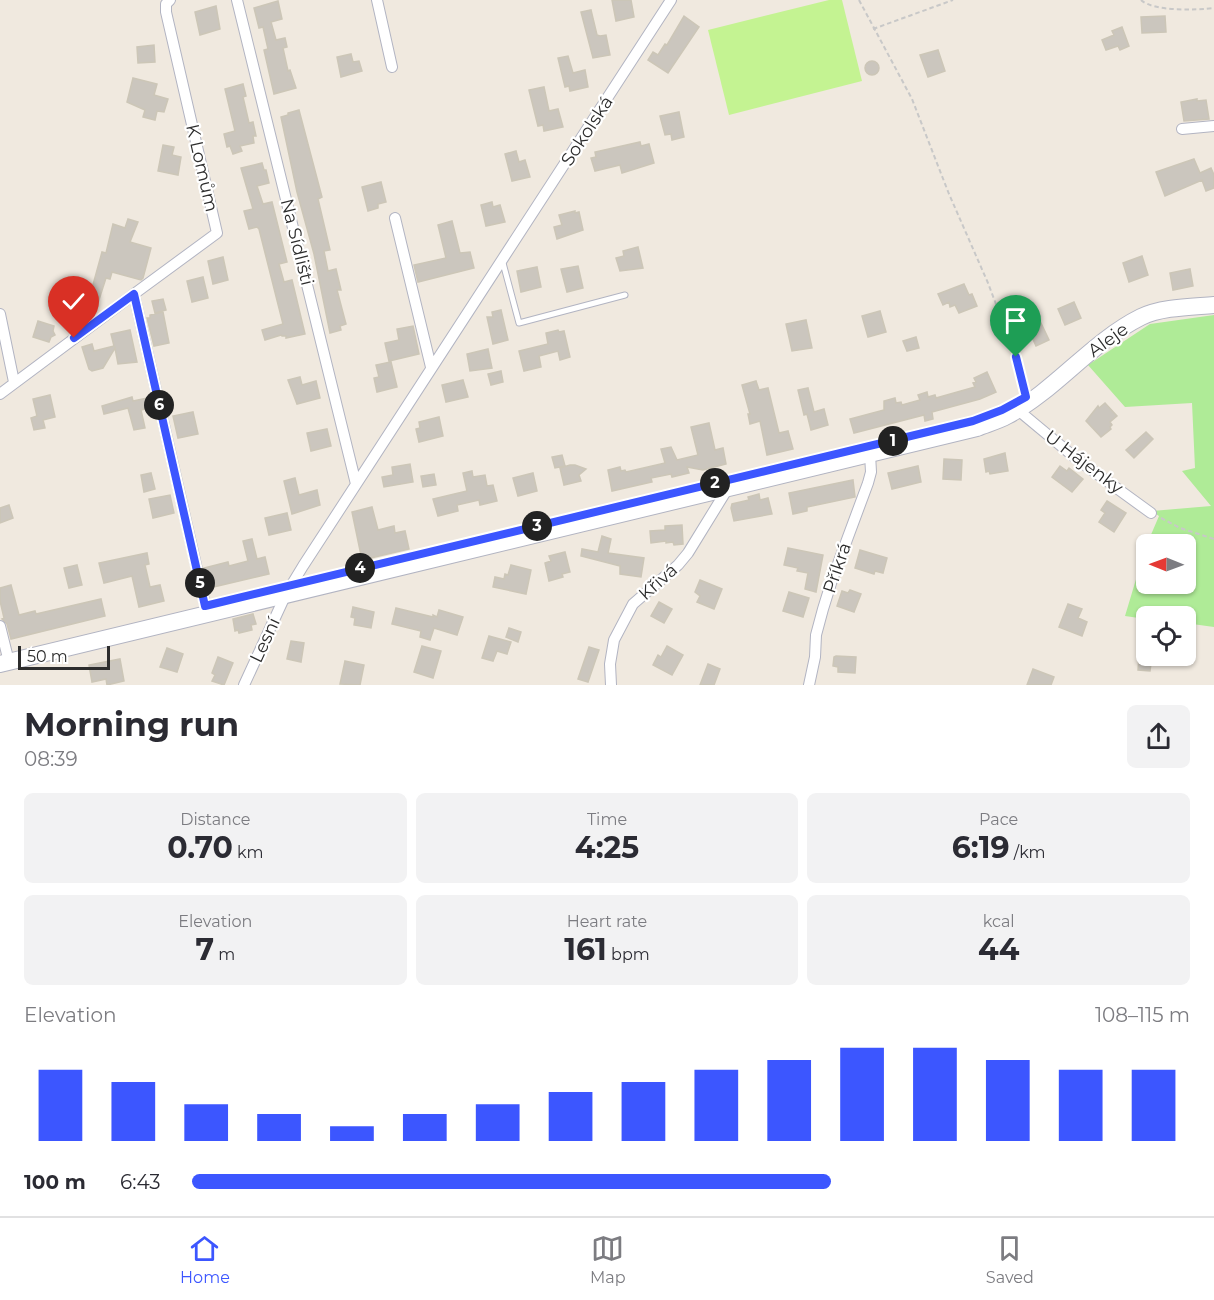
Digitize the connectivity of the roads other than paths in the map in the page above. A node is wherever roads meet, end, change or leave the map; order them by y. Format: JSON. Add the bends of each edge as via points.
{"nodes":[{"id":1,"x":237,"y":0,"type":"edge"},
{"id":2,"x":377,"y":0,"type":"edge"},
{"id":3,"x":671,"y":0,"type":"edge"},
{"id":4,"x":168,"y":2,"type":"edge"},
{"id":5,"x":392,"y":67,"type":"dead end"},
{"id":6,"x":1214,"y":126,"type":"edge"},
{"id":7,"x":1182,"y":129,"type":"dead end"},
{"id":8,"x":395,"y":218,"type":"dead end"},
{"id":9,"x":502,"y":261,"type":"junction"},
{"id":10,"x":134,"y":294,"type":"junction"},
{"id":11,"x":625,"y":295,"type":"dead end"},
{"id":12,"x":1214,"y":305,"type":"edge"},
{"id":13,"x":0,"y":314,"type":"edge"},
{"id":14,"x":431,"y":367,"type":"junction"},
{"id":15,"x":15,"y":382,"type":"junction"},
{"id":16,"x":0,"y":394,"type":"edge"},
{"id":17,"x":1023,"y":407,"type":"junction"},
{"id":18,"x":870,"y":454,"type":"junction"},
{"id":19,"x":356,"y":484,"type":"junction"},
{"id":20,"x":728,"y":488,"type":"junction"},
{"id":21,"x":1151,"y":513,"type":"road end"},
{"id":22,"x":286,"y":594,"type":"junction"},
{"id":23,"x":207,"y":613,"type":"junction"},
{"id":24,"x":0,"y":626,"type":"edge"},
{"id":25,"x":4,"y":663,"type":"edge"},
{"id":26,"x":244,"y":685,"type":"edge"},
{"id":27,"x":611,"y":685,"type":"edge"},
{"id":28,"x":809,"y":685,"type":"edge"}],
"edges":[{"from":1,"to":19,"type":"street","name":"Na Sídlišti"},
{"from":2,"to":5,"type":"street"},
{"from":3,"to":9,"type":"street","name":"Sokolská"},
{"from":4,"to":10,"type":"street","name":"K Lomům","via":[[217,232]]},
{"from":6,"to":7,"type":"street"},
{"from":8,"to":14,"type":"street"},
{"from":9,"to":11,"type":"lane","via":[[519,323]]},
{"from":9,"to":14,"type":"street","name":"Sokolská"},
{"from":10,"to":15,"type":"street","name":"K Lomům"},
{"from":10,"to":23,"type":"street"},
{"from":12,"to":17,"type":"street","name":"Aleje","via":[[1143,317],[1109,338]]},
{"from":13,"to":15,"type":"street"},
{"from":14,"to":19,"type":"street","name":"Sokolská"},
{"from":15,"to":16,"type":"street","name":"K Lomům"},
{"from":17,"to":18,"type":"street","name":"Aleje","via":[[977,428]]},
{"from":17,"to":21,"type":"street","name":"U Hájenky","via":[[1078,460]]},
{"from":18,"to":20,"type":"street","name":"Aleje"},
{"from":18,"to":28,"type":"street","name":"Příkrá","via":[[868,483],[816,634]]},
{"from":19,"to":22,"type":"street","name":"Sokolská"},
{"from":20,"to":22,"type":"street","name":"Aleje"},
{"from":20,"to":27,"type":"street","name":"Křivá","via":[[688,553],[633,604],[615,640]]},
{"from":22,"to":23,"type":"street","name":"Aleje"},
{"from":22,"to":26,"type":"street","name":"Lesní"},
{"from":23,"to":25,"type":"street","name":"Aleje"},
{"from":24,"to":25,"type":"street"}]}
